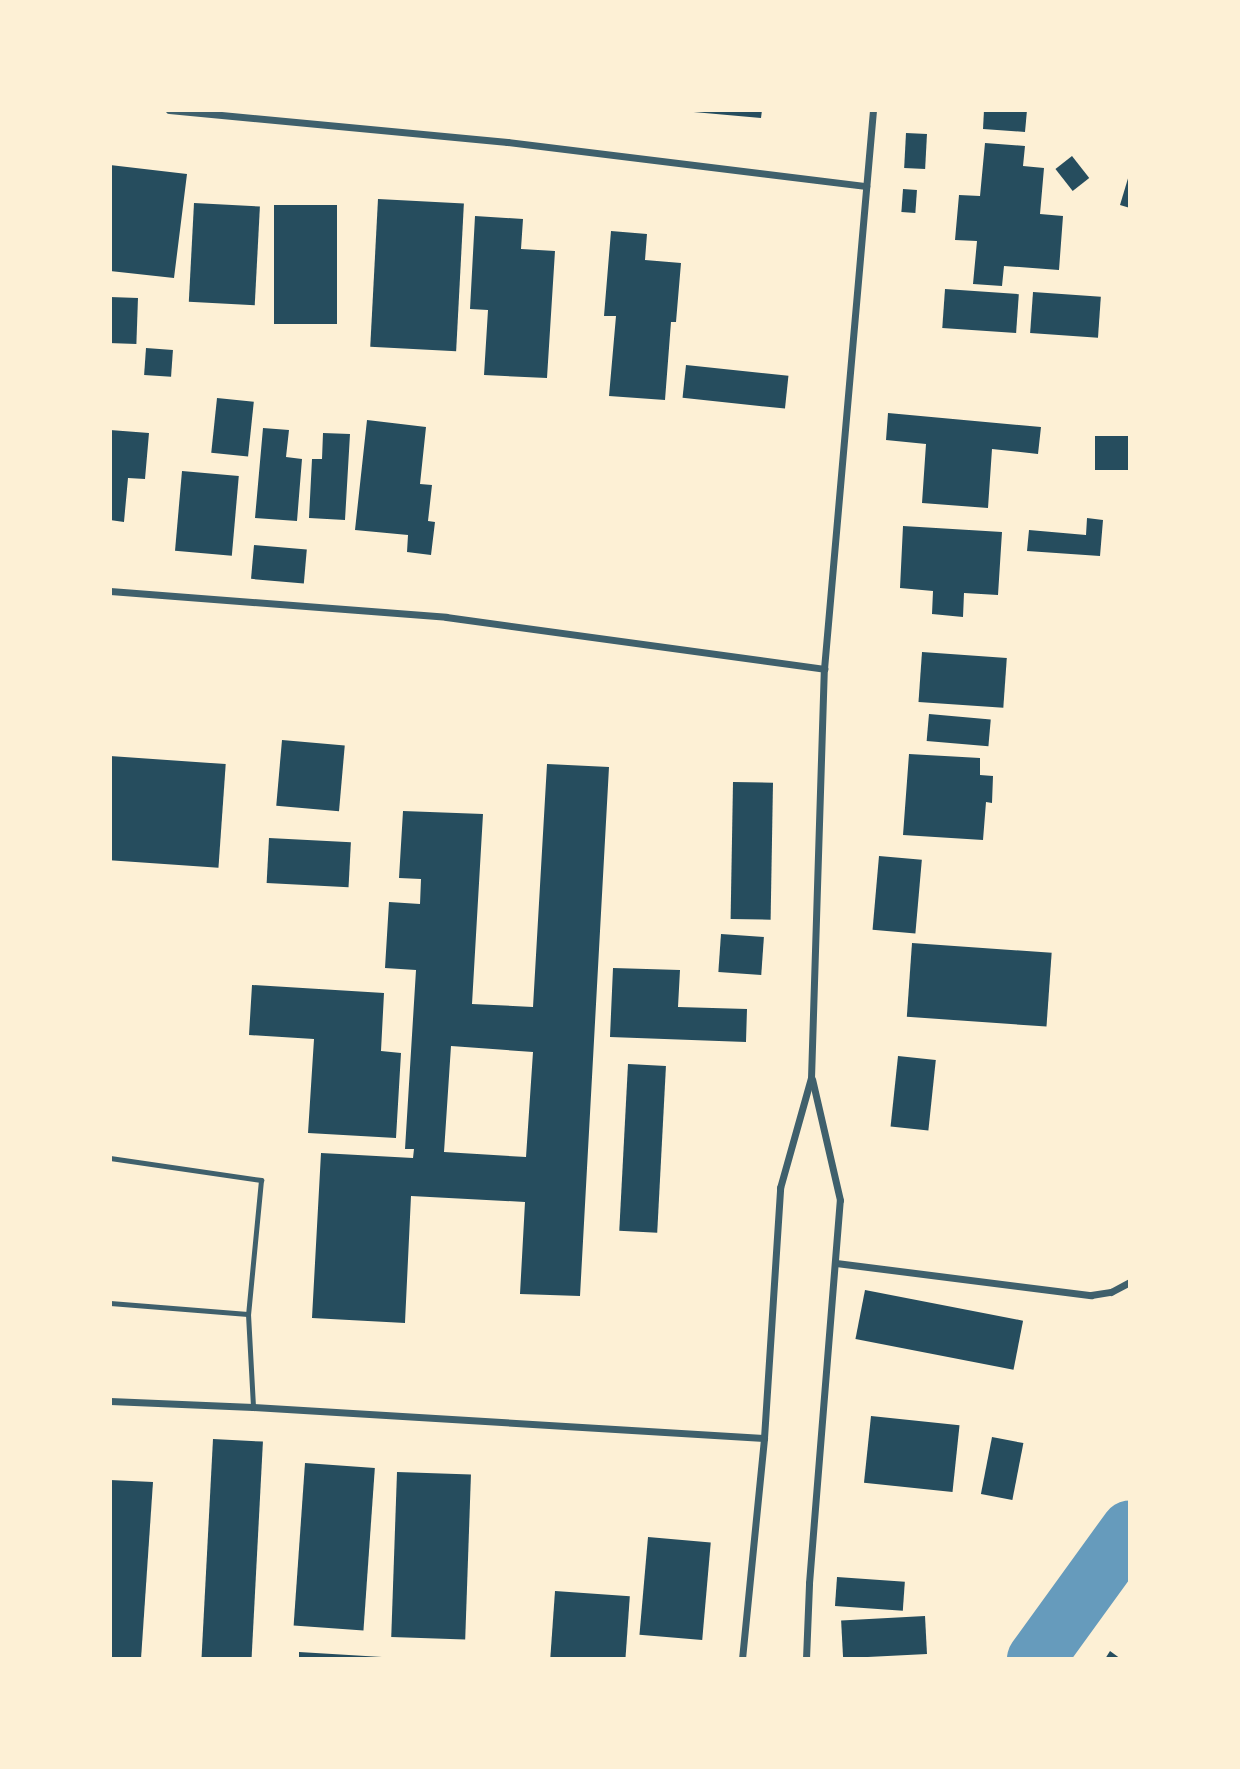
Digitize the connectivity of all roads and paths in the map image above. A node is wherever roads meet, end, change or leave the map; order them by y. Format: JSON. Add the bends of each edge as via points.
{"nodes":[{"id":1,"x":169,"y":110,"type":"edge"},
{"id":2,"x":873,"y":110,"type":"edge"},
{"id":3,"x":866,"y":186,"type":"junction"},
{"id":4,"x":110,"y":592,"type":"edge"},
{"id":5,"x":824,"y":668,"type":"junction"},
{"id":6,"x":811,"y":1078,"type":"junction"},
{"id":7,"x":110,"y":1158,"type":"edge"},
{"id":8,"x":836,"y":1263,"type":"junction"},
{"id":9,"x":1130,"y":1282,"type":"edge"},
{"id":10,"x":110,"y":1303,"type":"edge"},
{"id":11,"x":248,"y":1314,"type":"junction"},
{"id":12,"x":110,"y":1401,"type":"edge"},
{"id":13,"x":253,"y":1407,"type":"junction"},
{"id":14,"x":764,"y":1438,"type":"junction"},
{"id":15,"x":742,"y":1659,"type":"edge"},
{"id":16,"x":806,"y":1659,"type":"edge"}],
"edges":[{"from":1,"to":3,"type":"street","via":[[507,142]]},
{"from":2,"to":3,"type":"street"},
{"from":3,"to":5,"type":"street"},
{"from":4,"to":5,"type":"street","via":[[446,617]]},
{"from":5,"to":6,"type":"street"},
{"from":6,"to":8,"type":"street","via":[[840,1200]]},
{"from":6,"to":14,"type":"street","via":[[780,1188]]},
{"from":7,"to":11,"type":"lane","via":[[261,1180]]},
{"from":8,"to":9,"type":"street","via":[[1091,1295]]},
{"from":8,"to":16,"type":"street"},
{"from":10,"to":11,"type":"lane"},
{"from":11,"to":13,"type":"lane"},
{"from":12,"to":13,"type":"street"},
{"from":13,"to":14,"type":"street"},
{"from":14,"to":15,"type":"street"}]}
